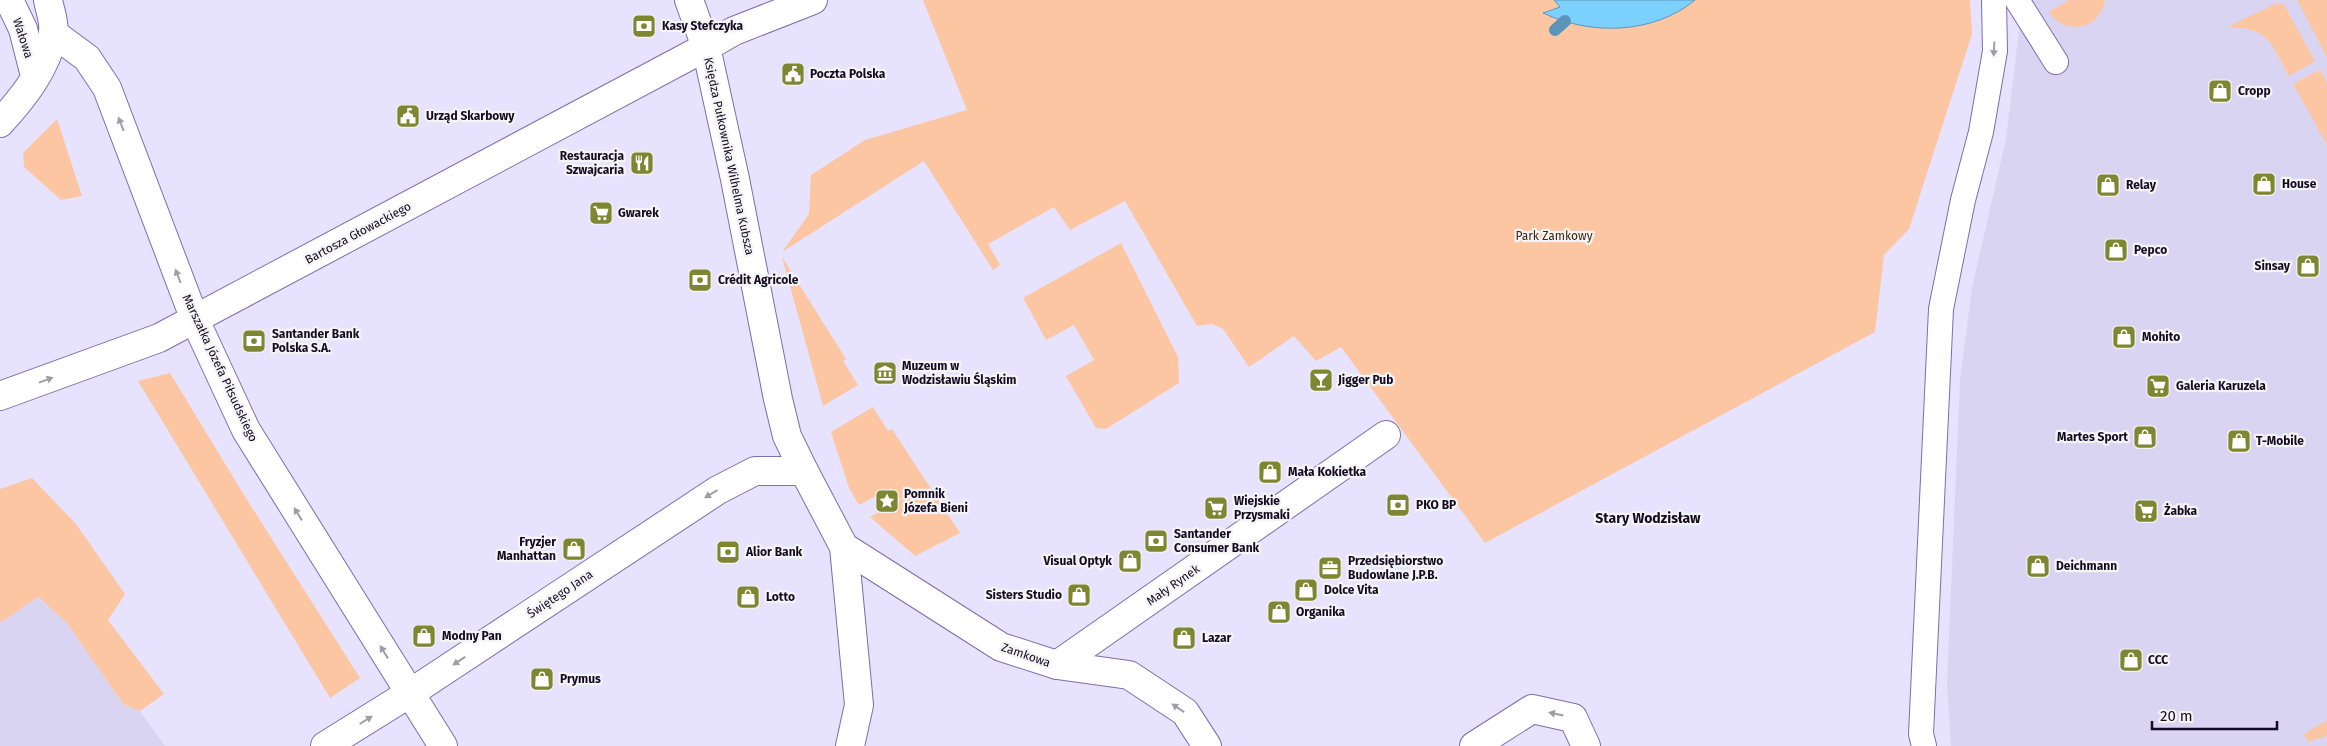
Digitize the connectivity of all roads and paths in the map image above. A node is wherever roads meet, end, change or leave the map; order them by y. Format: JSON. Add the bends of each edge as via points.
{"nodes":[{"id":1,"x":9,"y":0,"type":"edge"},
{"id":2,"x":48,"y":0,"type":"edge"},
{"id":3,"x":689,"y":0,"type":"edge"},
{"id":4,"x":813,"y":0,"type":"edge"},
{"id":5,"x":1994,"y":0,"type":"edge"},
{"id":6,"x":2017,"y":0,"type":"edge"},
{"id":7,"x":53,"y":33,"type":"junction"},
{"id":8,"x":706,"y":47,"type":"junction"},
{"id":9,"x":2056,"y":62,"type":"dead end"},
{"id":10,"x":35,"y":76,"type":"junction"},
{"id":11,"x":0,"y":123,"type":"edge"},
{"id":12,"x":195,"y":320,"type":"junction"},
{"id":13,"x":0,"y":396,"type":"edge"},
{"id":14,"x":1386,"y":435,"type":"dead end"},
{"id":15,"x":804,"y":471,"type":"junction"},
{"id":16,"x":844,"y":547,"type":"junction"},
{"id":17,"x":1057,"y":665,"type":"junction"},
{"id":18,"x":410,"y":694,"type":"junction"},
{"id":19,"x":325,"y":746,"type":"edge"},
{"id":20,"x":443,"y":746,"type":"edge"},
{"id":21,"x":850,"y":746,"type":"edge"},
{"id":22,"x":1207,"y":746,"type":"edge"},
{"id":23,"x":1474,"y":746,"type":"edge"},
{"id":24,"x":1586,"y":746,"type":"edge"},
{"id":25,"x":1924,"y":746,"type":"edge"}],
"edges":[{"from":1,"to":10,"type":"street","name":"Wałowa","via":[[23,30]]},
{"from":2,"to":7,"type":"street","name":"Wałowa"},
{"from":3,"to":8,"type":"street","name":"Księdza Pułkownika Wilhelma Kubsza"},
{"from":4,"to":8,"type":"street","name":"Bartosza Głowackiego","via":[[734,31]]},
{"from":5,"to":25,"type":"lane","one_way":true,"via":[[1994,51],[1981,132],[1963,200],[1941,309],[1921,734]]},
{"from":6,"to":9,"type":"lane"},
{"from":7,"to":10,"type":"street","name":"Wałowa","via":[[47,54]]},
{"from":12,"to":7,"type":"street","name":"Marszałka Józefa Piłsudskiego","one_way":true,"via":[[107,88],[87,58]]},
{"from":8,"to":12,"type":"street","name":"Bartosza Głowackiego"},
{"from":8,"to":15,"type":"street","name":"Księdza Pułkownika Wilhelma Kubsza","via":[[778,398],[787,436]]},
{"from":10,"to":11,"type":"street","name":"Wałowa","via":[[25,96]]},
{"from":13,"to":12,"type":"street","name":"Bartosza Głowackiego","one_way":true,"via":[[158,338]]},
{"from":18,"to":12,"type":"street","name":"Marszałka Józefa Piłsudskiego","one_way":true,"via":[[246,430]]},
{"from":14,"to":17,"type":"street","name":"Mały Rynek"},
{"from":15,"to":16,"type":"street","name":"Księdza Pułkownika Wilhelma Kubsza"},
{"from":15,"to":18,"type":"street","name":"Świętego Jana","one_way":true,"via":[[754,471],[718,490]]},
{"from":16,"to":17,"type":"street","name":"Zamkowa","via":[[1001,647]]},
{"from":16,"to":21,"type":"street","name":"Księdza Pułkownika Wilhelma Kubsza","via":[[859,704]]},
{"from":22,"to":17,"type":"street","name":"Zamkowa","one_way":true,"via":[[1185,712],[1129,676]]},
{"from":19,"to":18,"type":"street","name":"Świętego Jana","one_way":true},
{"from":18,"to":20,"type":"street","name":"Marszałka Józefa Piłsudskiego"},
{"from":24,"to":23,"type":"street","one_way":true,"via":[[1573,718],[1532,709]]}]}
